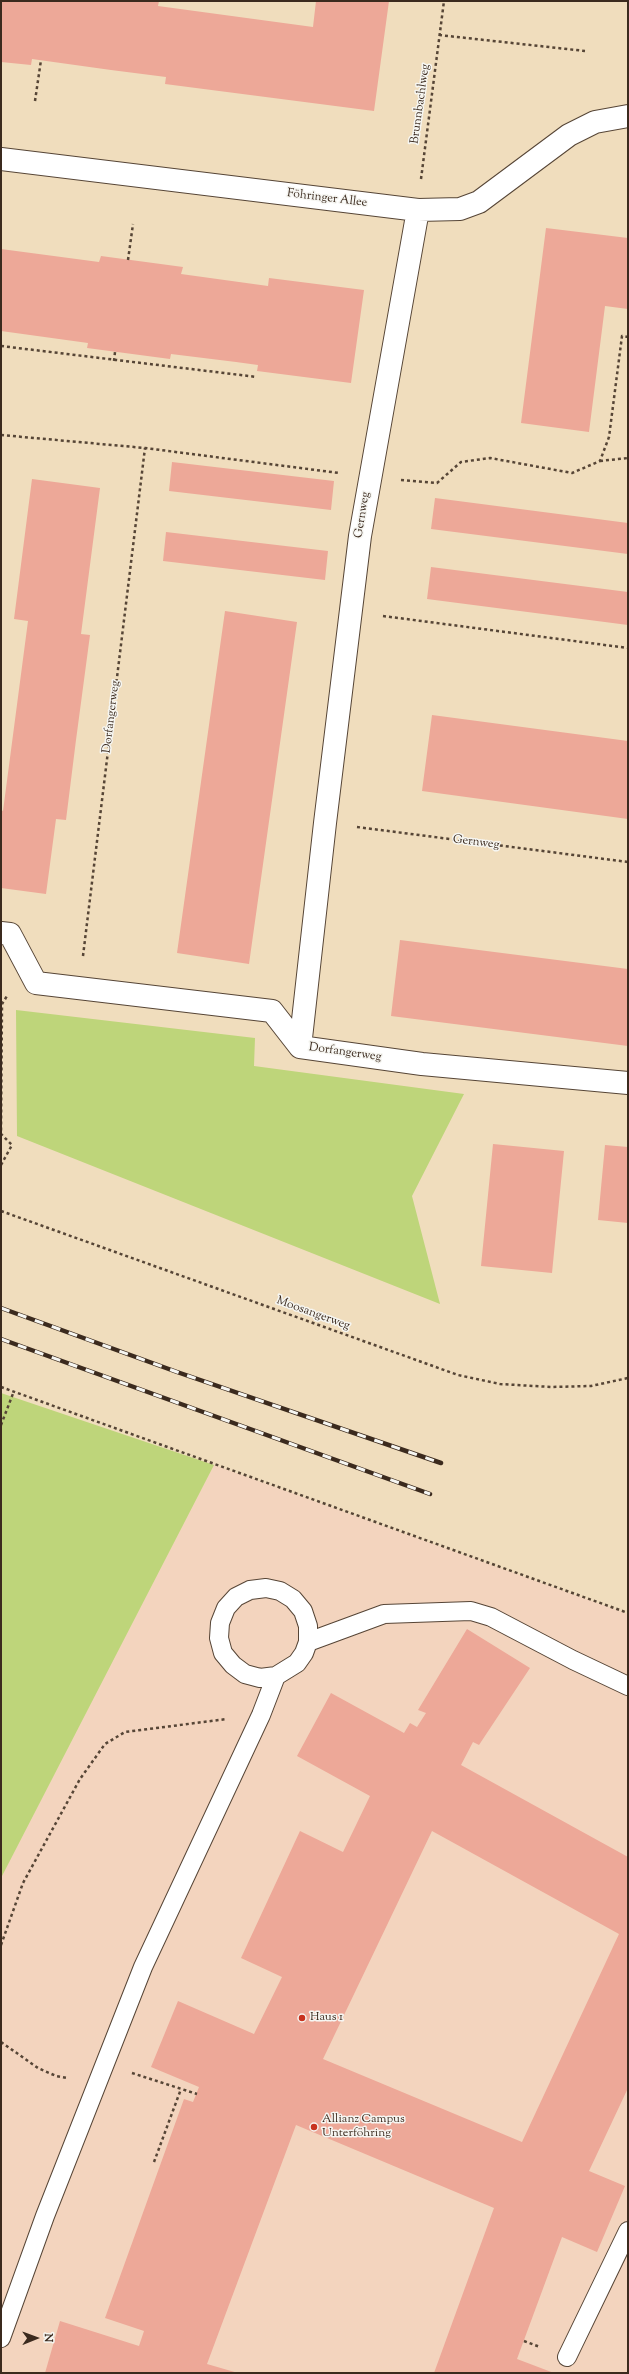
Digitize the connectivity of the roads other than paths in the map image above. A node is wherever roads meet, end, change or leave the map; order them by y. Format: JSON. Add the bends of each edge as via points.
{"nodes":[{"id":1,"x":628,"y":116,"type":"edge"},
{"id":2,"x":1,"y":159,"type":"edge"},
{"id":3,"x":418,"y":210,"type":"junction"},
{"id":4,"x":1,"y":933,"type":"edge"},
{"id":5,"x":300,"y":1047,"type":"junction"},
{"id":6,"x":628,"y":1083,"type":"edge"},
{"id":7,"x":308,"y":1642,"type":"junction"},
{"id":8,"x":276,"y":1676,"type":"junction"},
{"id":9,"x":628,"y":1686,"type":"edge"},
{"id":10,"x":628,"y":2231,"type":"edge"},
{"id":11,"x":1,"y":2338,"type":"edge"},
{"id":12,"x":567,"y":2357,"type":"dead end"}],
"edges":[{"from":1,"to":3,"type":"street","name":"Föhringer Allee","via":[[595,122],[569,136],[479,202],[460,209]]},
{"from":2,"to":3,"type":"street","name":"Föhringer Allee"},
{"from":3,"to":5,"type":"street","name":"Gernweg","via":[[367,492],[350,612]]},
{"from":4,"to":5,"type":"street","name":"Dorfangerweg","via":[[10,934],[36,983],[272,1011]]},
{"from":5,"to":6,"type":"street","name":"Dorfangerweg","via":[[422,1064]]},
{"from":7,"to":8,"type":"lane","via":[[304,1654],[297,1663]]},
{"from":7,"to":8,"type":"lane","via":[[308,1626],[303,1611],[293,1599],[280,1591],[266,1588],[250,1590],[236,1597],[226,1608],[220,1623],[219,1638],[223,1653],[232,1665],[246,1674],[260,1678]]},
{"from":7,"to":9,"type":"lane","via":[[384,1614],[471,1611],[491,1617]]},
{"from":8,"to":11,"type":"lane","via":[[261,1714],[143,1967],[45,2216]]},
{"from":10,"to":12,"type":"lane"}]}
